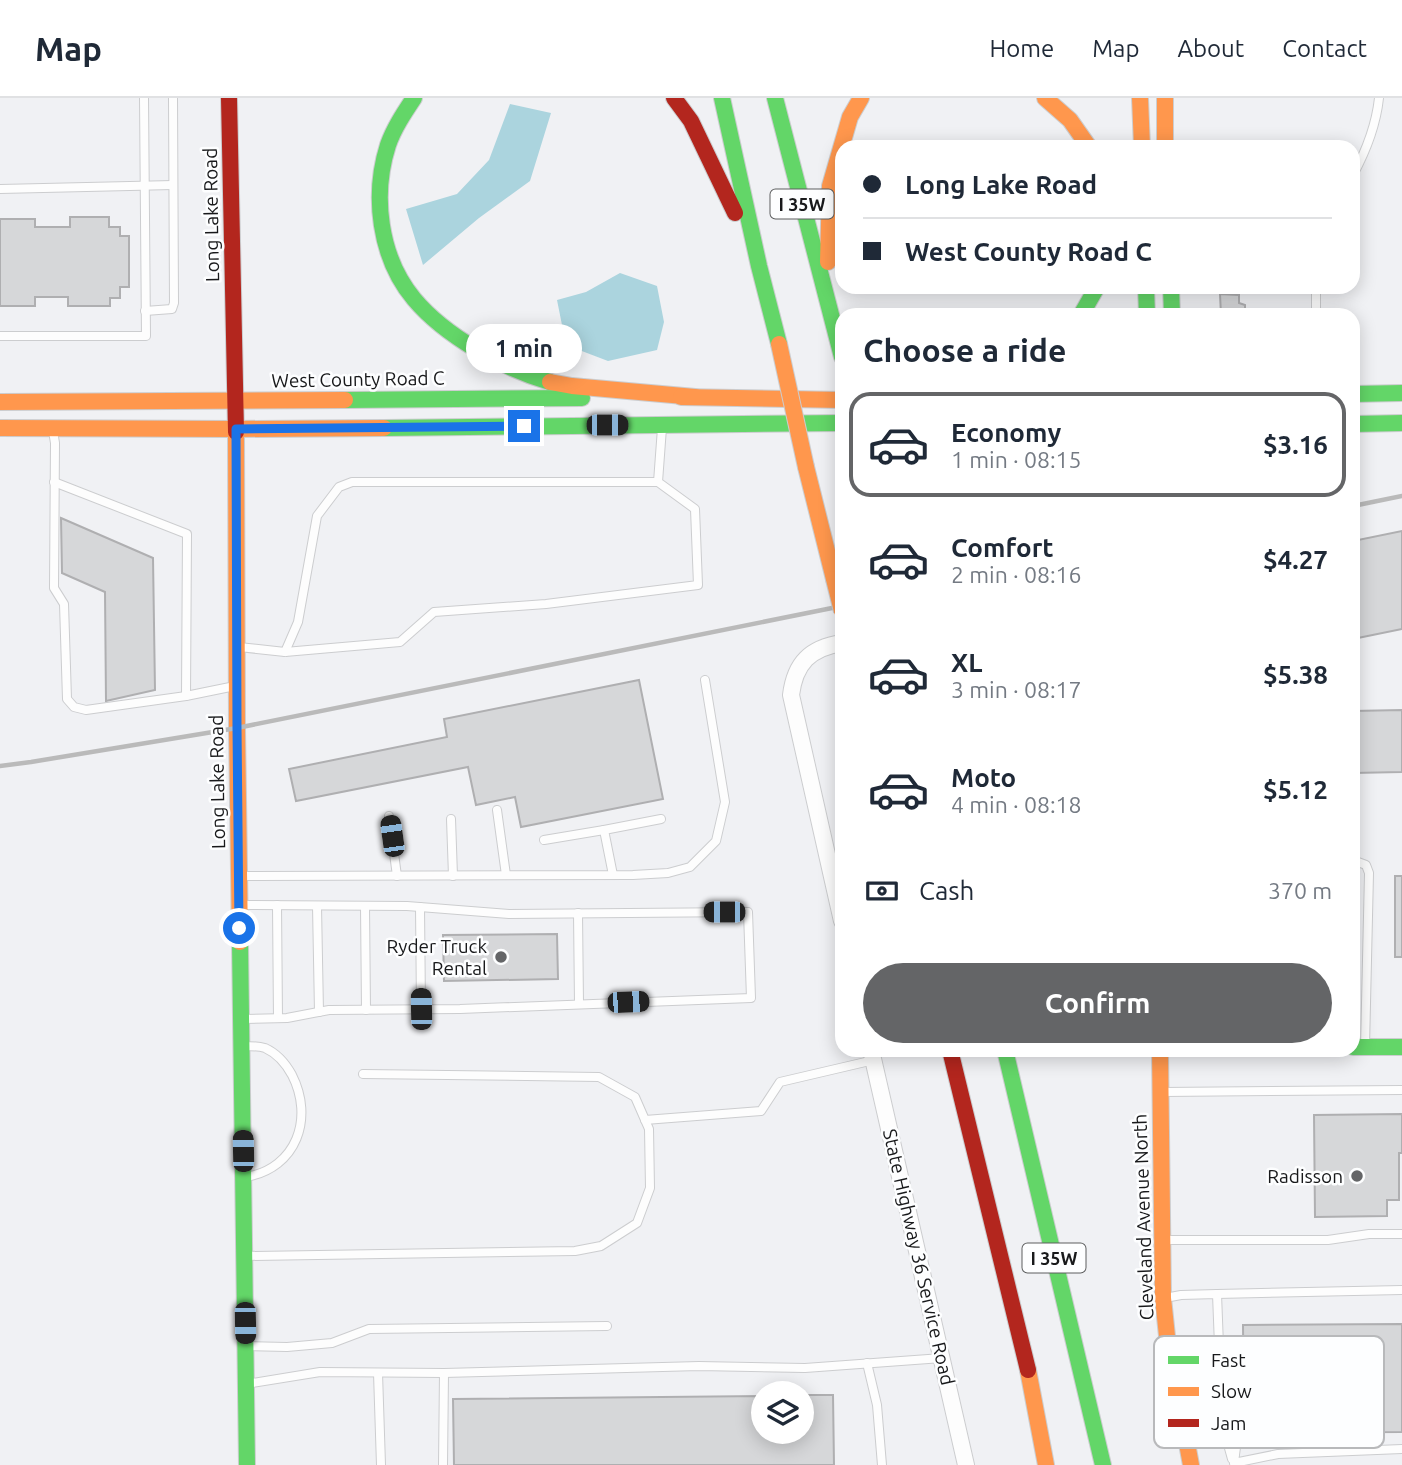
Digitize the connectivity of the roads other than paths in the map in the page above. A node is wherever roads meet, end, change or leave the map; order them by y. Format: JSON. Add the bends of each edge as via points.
{"nodes":[{"id":1,"x":144,"y":98,"type":"edge"},
{"id":2,"x":173,"y":98,"type":"edge"},
{"id":3,"x":229,"y":98,"type":"edge"},
{"id":4,"x":414,"y":98,"type":"edge"},
{"id":5,"x":674,"y":98,"type":"edge"},
{"id":6,"x":722,"y":98,"type":"edge"},
{"id":7,"x":775,"y":98,"type":"edge"},
{"id":8,"x":1045,"y":98,"type":"edge"},
{"id":9,"x":1140,"y":98,"type":"edge"},
{"id":10,"x":1165,"y":98,"type":"edge"},
{"id":11,"x":1379,"y":98,"type":"edge"},
{"id":12,"x":867,"y":102,"type":"edge"},
{"id":13,"x":846,"y":140,"type":"edge"},
{"id":14,"x":1084,"y":140,"type":"edge"},
{"id":15,"x":1142,"y":140,"type":"edge"},
{"id":16,"x":1165,"y":140,"type":"edge"},
{"id":17,"x":1360,"y":162,"type":"edge"},
{"id":18,"x":835,"y":169,"type":"edge"},
{"id":19,"x":173,"y":185,"type":"junction"},
{"id":20,"x":145,"y":187,"type":"junction"},
{"id":21,"x":0,"y":189,"type":"edge"},
{"id":22,"x":759,"y":266,"type":"junction"},
{"id":23,"x":830,"y":310,"type":"junction"},
{"id":24,"x":145,"y":311,"type":"junction"},
{"id":25,"x":835,"y":329,"type":"edge"},
{"id":26,"x":0,"y":336,"type":"edge"},
{"id":27,"x":1402,"y":393,"type":"edge"},
{"id":28,"x":1360,"y":394,"type":"edge"},
{"id":29,"x":695,"y":397,"type":"junction"},
{"id":30,"x":835,"y":400,"type":"edge"},
{"id":31,"x":236,"y":401,"type":"junction"},
{"id":32,"x":0,"y":402,"type":"edge"},
{"id":33,"x":835,"y":423,"type":"edge"},
{"id":34,"x":1402,"y":423,"type":"edge"},
{"id":35,"x":662,"y":424,"type":"junction"},
{"id":36,"x":1360,"y":424,"type":"edge"},
{"id":37,"x":0,"y":428,"type":"edge"},
{"id":38,"x":53,"y":428,"type":"junction"},
{"id":39,"x":236,"y":429,"type":"junction"},
{"id":40,"x":54,"y":482,"type":"junction"},
{"id":41,"x":658,"y":482,"type":"junction"},
{"id":42,"x":835,"y":583,"type":"edge"},
{"id":43,"x":835,"y":644,"type":"edge"},
{"id":44,"x":236,"y":647,"type":"junction"},
{"id":45,"x":285,"y":652,"type":"junction"},
{"id":46,"x":705,"y":680,"type":"dead end"},
{"id":47,"x":237,"y":686,"type":"junction"},
{"id":48,"x":186,"y":696,"type":"junction"},
{"id":49,"x":497,"y":810,"type":"dead end"},
{"id":50,"x":389,"y":816,"type":"dead end"},
{"id":51,"x":451,"y":819,"type":"dead end"},
{"id":52,"x":661,"y":819,"type":"dead end"},
{"id":53,"x":604,"y":830,"type":"junction"},
{"id":54,"x":544,"y":840,"type":"dead end"},
{"id":55,"x":1360,"y":862,"type":"edge"},
{"id":56,"x":506,"y":875,"type":"junction"},
{"id":57,"x":613,"y":875,"type":"junction"},
{"id":58,"x":239,"y":876,"type":"junction"},
{"id":59,"x":397,"y":876,"type":"junction"},
{"id":60,"x":453,"y":876,"type":"junction"},
{"id":61,"x":835,"y":890,"type":"edge"},
{"id":62,"x":239,"y":905,"type":"junction"},
{"id":63,"x":277,"y":905,"type":"junction"},
{"id":64,"x":317,"y":906,"type":"junction"},
{"id":65,"x":365,"y":906,"type":"junction"},
{"id":66,"x":420,"y":907,"type":"junction"},
{"id":67,"x":578,"y":913,"type":"junction"},
{"id":68,"x":579,"y":1004,"type":"junction"},
{"id":69,"x":421,"y":1009,"type":"junction"},
{"id":70,"x":366,"y":1010,"type":"junction"},
{"id":71,"x":319,"y":1012,"type":"junction"},
{"id":72,"x":278,"y":1018,"type":"junction"},
{"id":73,"x":241,"y":1019,"type":"junction"},
{"id":74,"x":1360,"y":1028,"type":"edge"},
{"id":75,"x":241,"y":1046,"type":"junction"},
{"id":76,"x":1360,"y":1047,"type":"edge"},
{"id":77,"x":1402,"y":1047,"type":"edge"},
{"id":78,"x":865,"y":1057,"type":"edge"},
{"id":79,"x":872,"y":1057,"type":"edge"},
{"id":80,"x":952,"y":1057,"type":"edge"},
{"id":81,"x":1007,"y":1057,"type":"edge"},
{"id":82,"x":1160,"y":1057,"type":"edge"},
{"id":83,"x":363,"y":1074,"type":"dead end"},
{"id":84,"x":1402,"y":1090,"type":"edge"},
{"id":85,"x":1160,"y":1092,"type":"junction"},
{"id":86,"x":645,"y":1120,"type":"junction"},
{"id":87,"x":243,"y":1177,"type":"junction"},
{"id":88,"x":1402,"y":1234,"type":"edge"},
{"id":89,"x":1162,"y":1240,"type":"junction"},
{"id":90,"x":244,"y":1256,"type":"junction"},
{"id":91,"x":1402,"y":1290,"type":"edge"},
{"id":92,"x":1217,"y":1294,"type":"junction"},
{"id":93,"x":1163,"y":1298,"type":"junction"},
{"id":94,"x":607,"y":1326,"type":"dead end"},
{"id":95,"x":1167,"y":1336,"type":"edge"},
{"id":96,"x":1218,"y":1336,"type":"edge"},
{"id":97,"x":245,"y":1346,"type":"junction"},
{"id":98,"x":942,"y":1358,"type":"junction"},
{"id":99,"x":867,"y":1363,"type":"junction"},
{"id":100,"x":377,"y":1373,"type":"junction"},
{"id":101,"x":444,"y":1373,"type":"junction"},
{"id":102,"x":246,"y":1385,"type":"junction"},
{"id":103,"x":1402,"y":1449,"type":"edge"},
{"id":104,"x":1234,"y":1464,"type":"edge"},
{"id":105,"x":247,"y":1465,"type":"edge"},
{"id":106,"x":381,"y":1465,"type":"edge"},
{"id":107,"x":443,"y":1465,"type":"edge"},
{"id":108,"x":882,"y":1465,"type":"edge"},
{"id":109,"x":966,"y":1465,"type":"edge"},
{"id":110,"x":1046,"y":1465,"type":"edge"},
{"id":111,"x":1103,"y":1465,"type":"edge"}],
"edges":[{"from":1,"to":20,"type":"lane"},
{"from":2,"to":19,"type":"lane"},
{"from":3,"to":31,"type":"main road","name":"Long Lake Road"},
{"from":4,"to":29,"type":"main road","via":[[386,151],[379,199],[387,251],[424,312],[490,356],[556,384]]},
{"from":5,"to":22,"type":"main road","via":[[705,146]]},
{"from":6,"to":22,"type":"main road","number":"I 35W"},
{"from":7,"to":23,"type":"main road","number":"I 35W"},
{"from":8,"to":14,"type":"main road"},
{"from":9,"to":15,"type":"main road"},
{"from":10,"to":16,"type":"main road"},
{"from":11,"to":17,"type":"lane"},
{"from":12,"to":13,"type":"main road"},
{"from":18,"to":23,"type":"main road","via":[[830,186]]},
{"from":19,"to":20,"type":"lane"},
{"from":19,"to":24,"type":"lane","via":[[174,303],[172,309]]},
{"from":20,"to":21,"type":"lane"},
{"from":20,"to":24,"type":"lane"},
{"from":22,"to":42,"type":"main road","number":"I 35W","bridge":true},
{"from":23,"to":25,"type":"main road","number":"I 35W"},
{"from":24,"to":26,"type":"lane","via":[[146,336]]},
{"from":27,"to":28,"type":"main road"},
{"from":29,"to":30,"type":"main road","name":"West County Road C"},
{"from":29,"to":31,"type":"main road","name":"West County Road C"},
{"from":31,"to":32,"type":"main road","name":"West County Road C"},
{"from":31,"to":39,"type":"main road","name":"Long Lake Road"},
{"from":33,"to":35,"type":"main road"},
{"from":34,"to":36,"type":"main road"},
{"from":35,"to":39,"type":"main road"},
{"from":35,"to":41,"type":"lane"},
{"from":37,"to":38,"type":"main road"},
{"from":38,"to":39,"type":"main road"},
{"from":38,"to":40,"type":"lane"},
{"from":39,"to":44,"type":"main road","name":"Long Lake Road"},
{"from":40,"to":48,"type":"lane","via":[[187,534]]},
{"from":40,"to":48,"type":"lane","via":[[54,588],[64,604],[67,699],[86,710]]},
{"from":41,"to":45,"type":"lane","via":[[352,482],[339,487],[317,516],[298,622]]},
{"from":41,"to":45,"type":"lane","via":[[695,509],[698,585],[434,612],[400,642]]},
{"from":43,"to":61,"type":"street","via":[[806,658],[798,668],[791,695]]},
{"from":44,"to":45,"type":"lane"},
{"from":44,"to":47,"type":"main road","name":"Long Lake Road"},
{"from":46,"to":57,"type":"lane","via":[[725,802],[716,841],[690,867],[668,873]]},
{"from":47,"to":48,"type":"lane"},
{"from":47,"to":58,"type":"main road","name":"Long Lake Road"},
{"from":49,"to":56,"type":"lane"},
{"from":50,"to":59,"type":"lane"},
{"from":51,"to":60,"type":"lane"},
{"from":52,"to":53,"type":"lane"},
{"from":53,"to":54,"type":"lane"},
{"from":53,"to":57,"type":"lane"},
{"from":55,"to":74,"type":"lane","via":[[1368,873]]},
{"from":56,"to":57,"type":"lane"},
{"from":56,"to":60,"type":"lane"},
{"from":58,"to":59,"type":"lane"},
{"from":58,"to":62,"type":"main road","name":"Long Lake Road"},
{"from":59,"to":60,"type":"lane"},
{"from":62,"to":63,"type":"lane"},
{"from":62,"to":73,"type":"main road","name":"Long Lake Road"},
{"from":63,"to":64,"type":"lane"},
{"from":63,"to":72,"type":"lane"},
{"from":64,"to":65,"type":"lane"},
{"from":64,"to":71,"type":"lane"},
{"from":65,"to":66,"type":"lane"},
{"from":65,"to":70,"type":"lane"},
{"from":66,"to":67,"type":"lane","via":[[509,914]]},
{"from":66,"to":69,"type":"lane"},
{"from":67,"to":68,"type":"lane"},
{"from":67,"to":68,"type":"lane","via":[[748,912],[751,998]]},
{"from":68,"to":69,"type":"lane"},
{"from":69,"to":70,"type":"lane"},
{"from":70,"to":71,"type":"lane"},
{"from":71,"to":72,"type":"lane"},
{"from":72,"to":73,"type":"lane"},
{"from":73,"to":75,"type":"main road","name":"Long Lake Road"},
{"from":75,"to":87,"type":"main road","name":"Long Lake Road"},
{"from":75,"to":87,"type":"lane","via":[[262,1047],[275,1054],[288,1068],[301,1100],[296,1142],[285,1157],[270,1170]]},
{"from":76,"to":77,"type":"main road"},
{"from":78,"to":86,"type":"lane","via":[[780,1083],[761,1111]]},
{"from":79,"to":98,"type":"street","name":"State Highway 36 Service Road"},
{"from":80,"to":110,"type":"main road","number":"I 35W","via":[[1025,1352]]},
{"from":81,"to":111,"type":"main road","number":"I 35W"},
{"from":82,"to":85,"type":"main road","name":"Cleveland Avenue North"},
{"from":83,"to":86,"type":"lane","via":[[599,1077],[635,1097]]},
{"from":84,"to":85,"type":"lane"},
{"from":85,"to":89,"type":"main road","name":"Cleveland Avenue North"},
{"from":86,"to":90,"type":"lane","via":[[650,1188],[637,1223],[601,1246],[575,1251]]},
{"from":87,"to":90,"type":"main road","name":"Long Lake Road"},
{"from":88,"to":89,"type":"lane","via":[[1328,1240]]},
{"from":89,"to":93,"type":"main road","name":"Cleveland Avenue North"},
{"from":90,"to":97,"type":"main road","name":"Long Lake Road"},
{"from":91,"to":92,"type":"lane"},
{"from":92,"to":93,"type":"lane"},
{"from":92,"to":96,"type":"lane"},
{"from":93,"to":95,"type":"main road","name":"Cleveland Avenue North"},
{"from":94,"to":97,"type":"lane","via":[[369,1329],[332,1343]]},
{"from":97,"to":102,"type":"main road","name":"Long Lake Road"},
{"from":98,"to":99,"type":"lane"},
{"from":98,"to":109,"type":"street","name":"State Highway 36 Service Road"},
{"from":99,"to":101,"type":"lane","via":[[806,1368]]},
{"from":99,"to":108,"type":"lane","via":[[877,1405]]},
{"from":100,"to":101,"type":"lane"},
{"from":100,"to":102,"type":"lane","via":[[320,1372]]},
{"from":100,"to":106,"type":"lane"},
{"from":101,"to":107,"type":"lane"},
{"from":102,"to":105,"type":"main road","name":"Long Lake Road"},
{"from":103,"to":104,"type":"lane","via":[[1278,1454]]}]}
